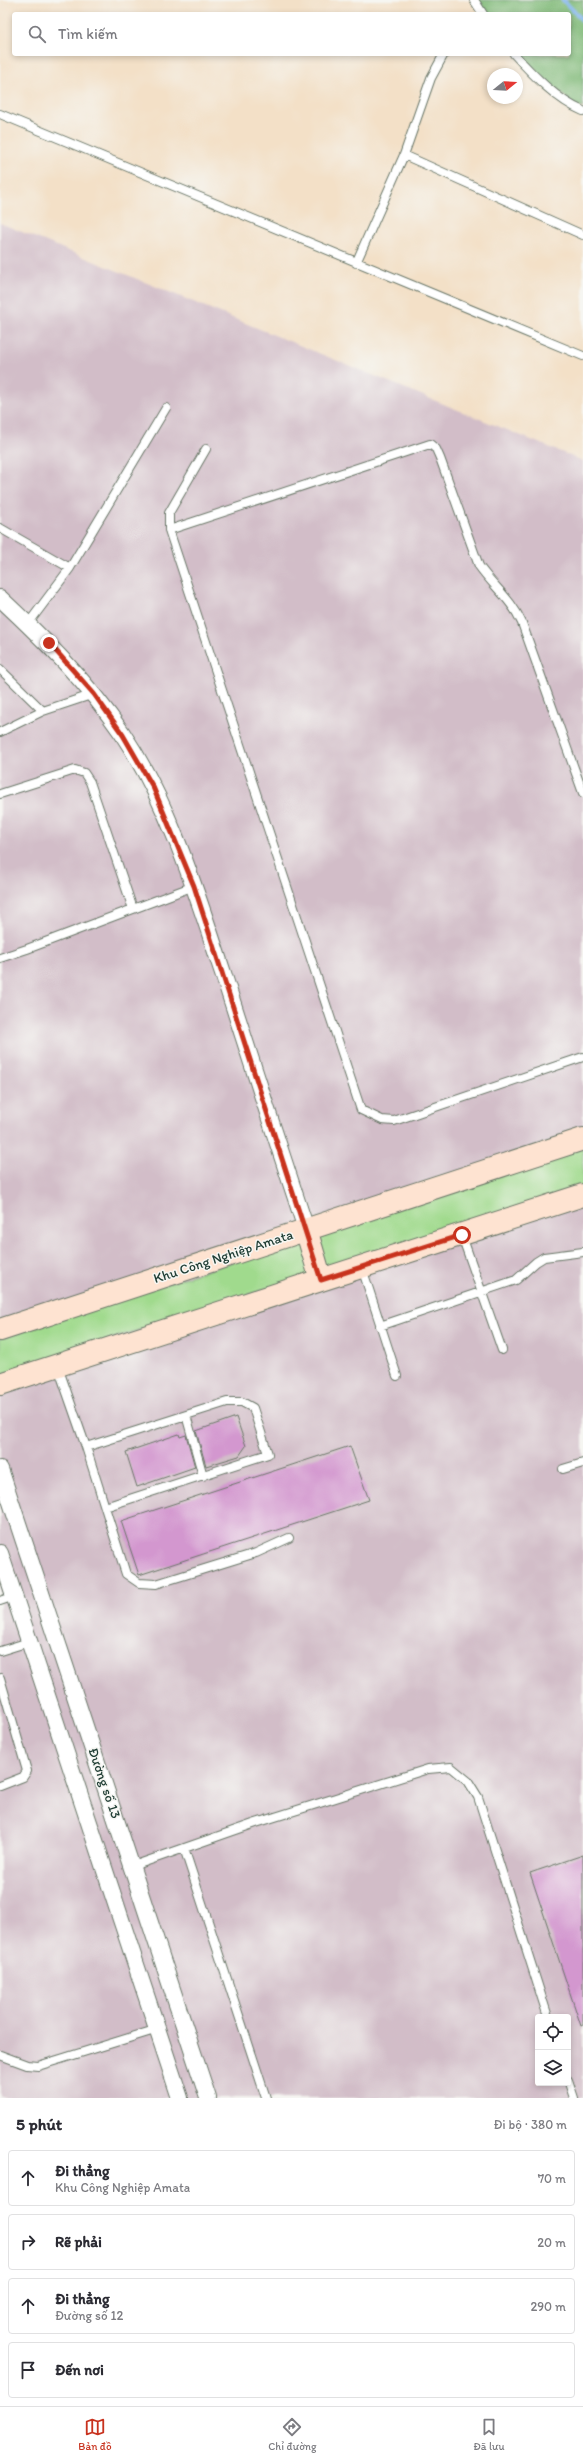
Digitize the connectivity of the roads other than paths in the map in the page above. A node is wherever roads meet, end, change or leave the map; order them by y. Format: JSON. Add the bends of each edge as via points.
{"nodes":[{"id":1,"x":474,"y":0,"type":"edge"},
{"id":2,"x":482,"y":12,"type":"edge"},
{"id":3,"x":443,"y":56,"type":"edge"},
{"id":4,"x":516,"y":56,"type":"edge"},
{"id":5,"x":583,"y":112,"type":"edge"},
{"id":6,"x":0,"y":114,"type":"edge"},
{"id":7,"x":404,"y":155,"type":"junction"},
{"id":8,"x":583,"y":235,"type":"edge"},
{"id":9,"x":356,"y":263,"type":"junction"},
{"id":10,"x":583,"y":356,"type":"edge"},
{"id":11,"x":166,"y":408,"type":"dead end"},
{"id":12,"x":206,"y":449,"type":"dead end"},
{"id":13,"x":0,"y":528,"type":"edge"},
{"id":14,"x":169,"y":530,"type":"junction"},
{"id":15,"x":70,"y":568,"type":"junction"},
{"id":16,"x":0,"y":598,"type":"edge"},
{"id":17,"x":28,"y":624,"type":"junction"},
{"id":18,"x":0,"y":669,"type":"edge"},
{"id":19,"x":94,"y":694,"type":"junction"},
{"id":20,"x":43,"y":711,"type":"junction"},
{"id":21,"x":0,"y":732,"type":"edge"},
{"id":22,"x":583,"y":793,"type":"edge"},
{"id":23,"x":0,"y":794,"type":"edge"},
{"id":24,"x":194,"y":886,"type":"junction"},
{"id":25,"x":133,"y":909,"type":"junction"},
{"id":26,"x":0,"y":958,"type":"edge"},
{"id":27,"x":583,"y":1057,"type":"edge"},
{"id":28,"x":583,"y":1139,"type":"edge"},
{"id":29,"x":583,"y":1195,"type":"edge"},
{"id":30,"x":306,"y":1229,"type":"junction"},
{"id":31,"x":462,"y":1235,"type":"junction"},
{"id":32,"x":583,"y":1252,"type":"edge"},
{"id":33,"x":362,"y":1267,"type":"junction"},
{"id":34,"x":321,"y":1280,"type":"junction"},
{"id":35,"x":482,"y":1293,"type":"junction"},
{"id":36,"x":380,"y":1326,"type":"junction"},
{"id":37,"x":0,"y":1330,"type":"edge"},
{"id":38,"x":502,"y":1350,"type":"dead end"},
{"id":39,"x":57,"y":1366,"type":"junction"},
{"id":40,"x":397,"y":1376,"type":"dead end"},
{"id":41,"x":0,"y":1384,"type":"edge"},
{"id":42,"x":186,"y":1415,"type":"junction"},
{"id":43,"x":86,"y":1446,"type":"junction"},
{"id":44,"x":583,"y":1463,"type":"edge"},
{"id":45,"x":0,"y":1469,"type":"edge"},
{"id":46,"x":563,"y":1469,"type":"dead end"},
{"id":47,"x":203,"y":1476,"type":"junction"},
{"id":48,"x":105,"y":1507,"type":"junction"},
{"id":49,"x":289,"y":1538,"type":"dead end"},
{"id":50,"x":0,"y":1553,"type":"edge"},
{"id":51,"x":7,"y":1598,"type":"edge"},
{"id":52,"x":29,"y":1642,"type":"junction"},
{"id":53,"x":0,"y":1651,"type":"edge"},
{"id":54,"x":0,"y":1678,"type":"edge"},
{"id":55,"x":0,"y":1786,"type":"edge"},
{"id":56,"x":184,"y":1848,"type":"junction"},
{"id":57,"x":133,"y":1866,"type":"junction"},
{"id":58,"x":108,"y":1874,"type":"junction"},
{"id":59,"x":547,"y":2014,"type":"edge"},
{"id":60,"x":182,"y":2020,"type":"junction"},
{"id":61,"x":158,"y":2029,"type":"junction"},
{"id":62,"x":0,"y":2055,"type":"edge"},
{"id":63,"x":570,"y":2086,"type":"edge"},
{"id":64,"x":180,"y":2098,"type":"edge"},
{"id":65,"x":208,"y":2098,"type":"edge"},
{"id":66,"x":266,"y":2098,"type":"edge"},
{"id":67,"x":574,"y":2098,"type":"edge"}],
"edges":[{"from":1,"to":2,"type":"lane"},
{"from":3,"to":7,"type":"lane","via":[[431,78]]},
{"from":4,"to":5,"type":"lane","via":[[567,103]]},
{"from":6,"to":9,"type":"lane"},
{"from":7,"to":8,"type":"lane"},
{"from":7,"to":9,"type":"lane"},
{"from":9,"to":10,"type":"lane"},
{"from":11,"to":15,"type":"lane"},
{"from":12,"to":14,"type":"lane","via":[[169,513]]},
{"from":13,"to":15,"type":"lane"},
{"from":14,"to":22,"type":"lane","via":[[430,444],[440,458],[479,566],[488,580],[509,600],[522,623]]},
{"from":14,"to":27,"type":"lane","via":[[362,1110],[382,1120],[394,1120]]},
{"from":15,"to":17,"type":"lane"},
{"from":16,"to":17,"type":"street"},
{"from":17,"to":19,"type":"street","via":[[49,643]]},
{"from":18,"to":20,"type":"lane"},
{"from":19,"to":20,"type":"lane"},
{"from":19,"to":24,"type":"street","via":[[123,735],[153,787]]},
{"from":20,"to":21,"type":"lane"},
{"from":23,"to":25,"type":"lane","via":[[75,770],[84,773],[90,782]]},
{"from":24,"to":25,"type":"lane"},
{"from":24,"to":30,"type":"street"},
{"from":25,"to":26,"type":"lane"},
{"from":28,"to":30,"type":"street","name":"Khu Công Nghiệp Amata"},
{"from":29,"to":31,"type":"street"},
{"from":30,"to":34,"type":"street"},
{"from":30,"to":37,"type":"street","name":"Khu Công Nghiệp Amata"},
{"from":31,"to":33,"type":"street"},
{"from":31,"to":35,"type":"lane"},
{"from":32,"to":35,"type":"lane","via":[[544,1258],[516,1280]]},
{"from":33,"to":34,"type":"street"},
{"from":33,"to":36,"type":"lane"},
{"from":34,"to":39,"type":"street"},
{"from":35,"to":36,"type":"lane"},
{"from":35,"to":38,"type":"lane"},
{"from":36,"to":40,"type":"lane"},
{"from":39,"to":41,"type":"street"},
{"from":39,"to":43,"type":"lane"},
{"from":42,"to":43,"type":"lane"},
{"from":42,"to":47,"type":"lane"},
{"from":42,"to":47,"type":"lane","via":[[227,1402],[242,1402],[253,1408],[268,1454]]},
{"from":43,"to":48,"type":"lane"},
{"from":44,"to":46,"type":"lane"},
{"from":45,"to":57,"type":"street","name":"Đường số 13"},
{"from":47,"to":48,"type":"lane"},
{"from":48,"to":49,"type":"lane","via":[[126,1574],[139,1583],[156,1584],[256,1553]]},
{"from":50,"to":51,"type":"street","name":"Đường số 13"},
{"from":51,"to":52,"type":"street","name":"Đường số 13"},
{"from":52,"to":53,"type":"lane"},
{"from":52,"to":58,"type":"street","name":"Đường số 13"},
{"from":54,"to":55,"type":"lane","via":[[28,1770],[23,1777]]},
{"from":56,"to":57,"type":"lane"},
{"from":56,"to":59,"type":"lane","via":[[428,1769],[451,1767],[468,1781],[478,1797]]},
{"from":56,"to":66,"type":"lane"},
{"from":57,"to":58,"type":"street"},
{"from":57,"to":60,"type":"street","name":"Đường số 13"},
{"from":58,"to":61,"type":"street","name":"Đường số 13"},
{"from":60,"to":61,"type":"street"},
{"from":60,"to":65,"type":"street","name":"Đường số 13"},
{"from":61,"to":62,"type":"lane","via":[[38,2066],[27,2065]]},
{"from":61,"to":64,"type":"street","name":"Đường số 13"},
{"from":63,"to":67,"type":"lane"}]}
